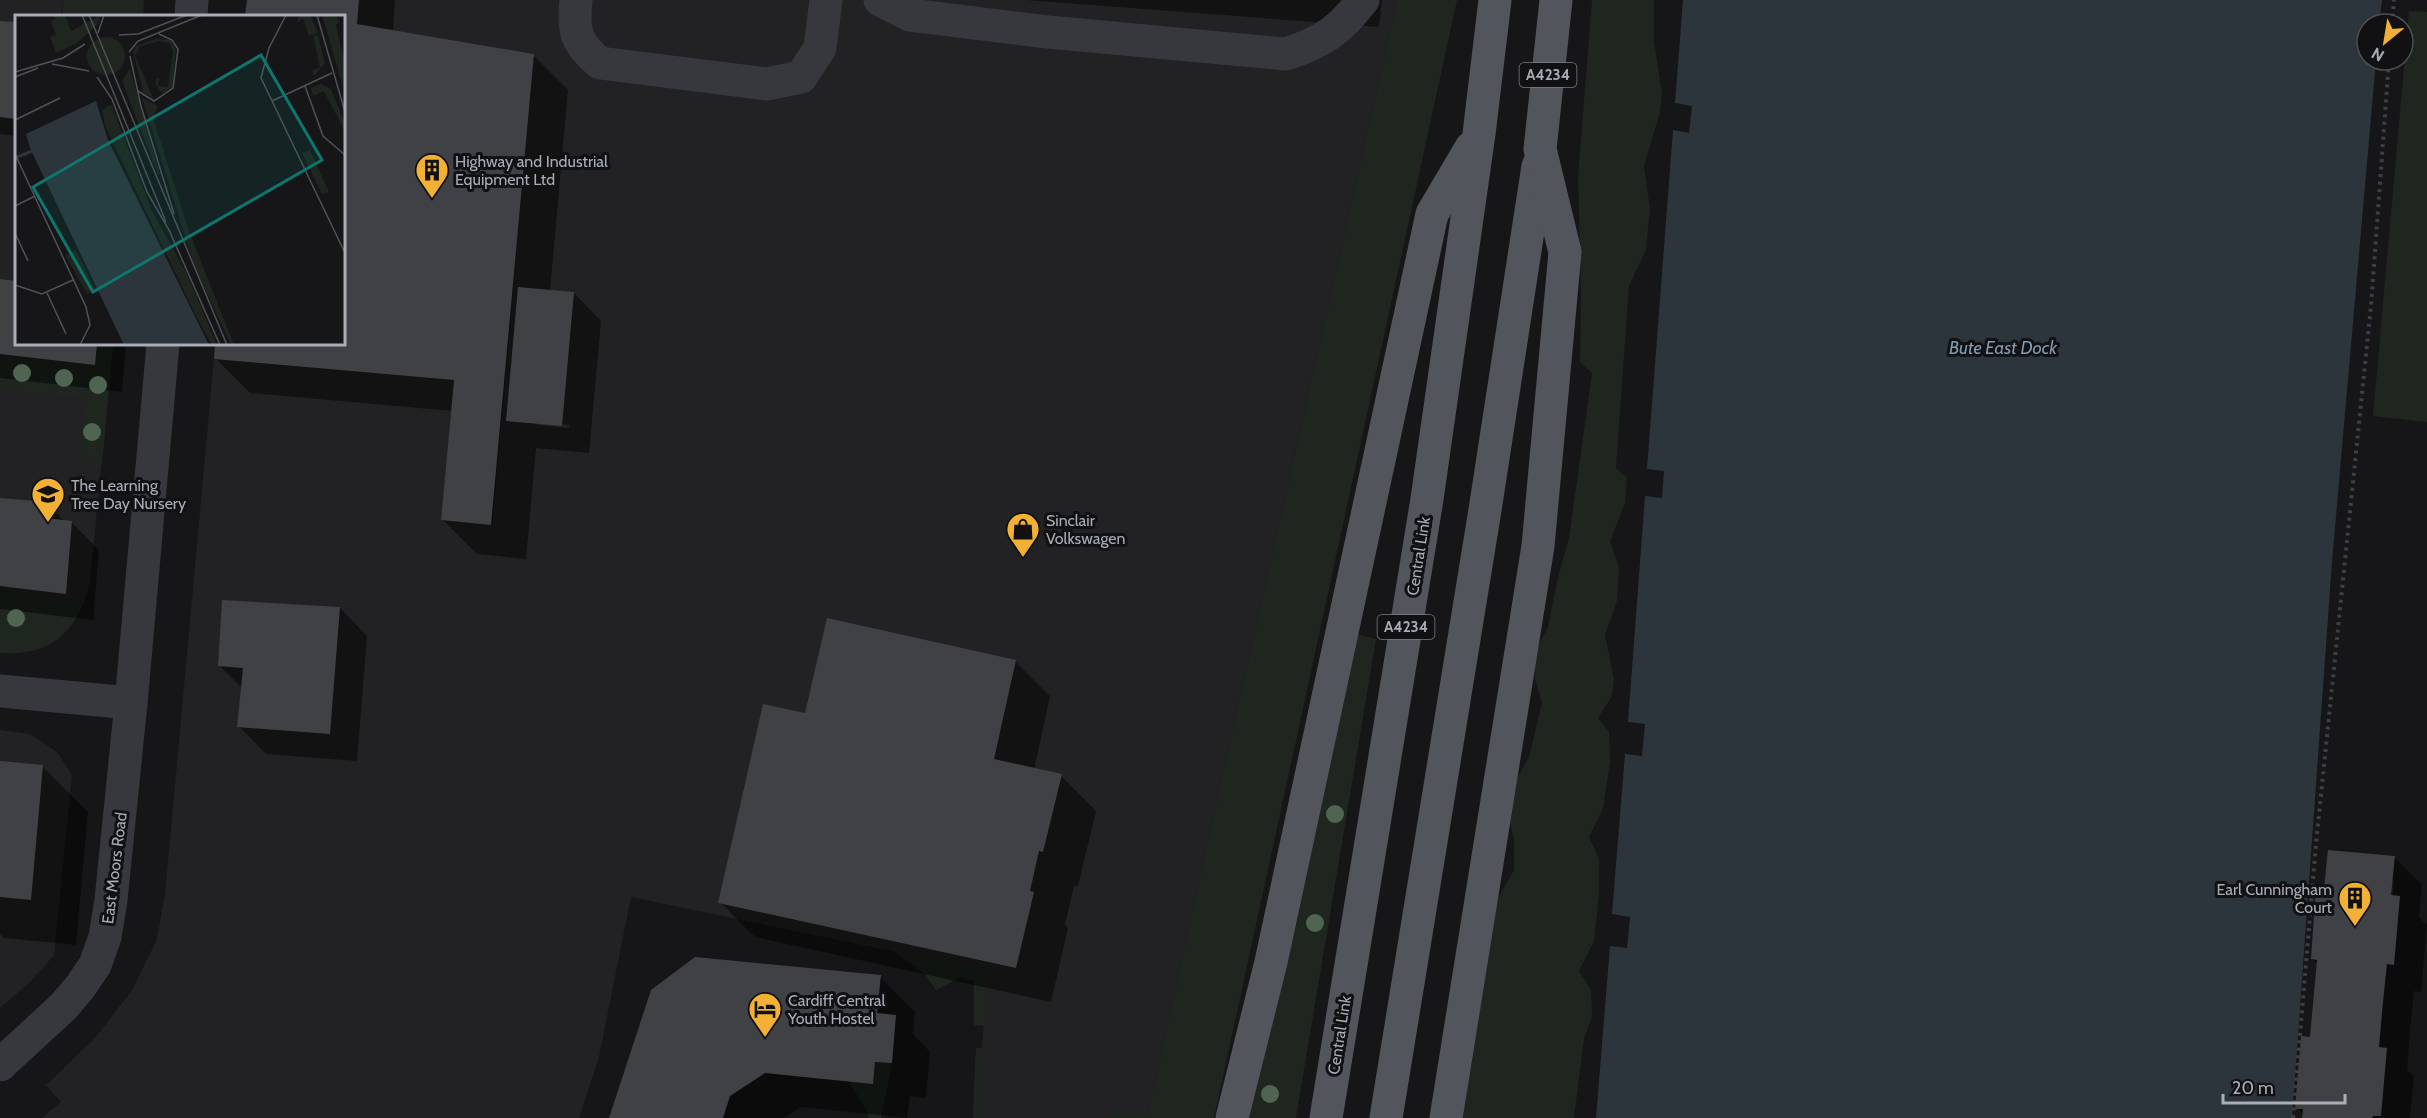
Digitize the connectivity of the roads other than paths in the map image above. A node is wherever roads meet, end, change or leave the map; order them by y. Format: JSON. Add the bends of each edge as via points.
{"nodes":[{"id":1,"x":192,"y":0,"type":"edge"},
{"id":2,"x":576,"y":0,"type":"edge"},
{"id":3,"x":826,"y":0,"type":"edge"},
{"id":4,"x":880,"y":0,"type":"edge"},
{"id":5,"x":1363,"y":0,"type":"edge"},
{"id":6,"x":1495,"y":0,"type":"edge"},
{"id":7,"x":1556,"y":0,"type":"edge"},
{"id":8,"x":191,"y":15,"type":"edge"},
{"id":9,"x":1479,"y":134,"type":"junction"},
{"id":10,"x":1540,"y":149,"type":"junction"},
{"id":11,"x":163,"y":345,"type":"edge"},
{"id":12,"x":0,"y":691,"type":"edge"},
{"id":13,"x":131,"y":704,"type":"junction"},
{"id":14,"x":0,"y":1065,"type":"edge"},
{"id":15,"x":1232,"y":1118,"type":"edge"},
{"id":16,"x":1326,"y":1118,"type":"edge"},
{"id":17,"x":1386,"y":1118,"type":"edge"},
{"id":18,"x":1446,"y":1118,"type":"edge"}],
"edges":[{"from":1,"to":8,"type":"street"},
{"from":2,"to":3,"type":"street","via":[[576,36],[600,63],[767,84],[801,77],[820,48]]},
{"from":4,"to":5,"type":"street","via":[[910,15],[1286,54],[1313,45],[1346,23]]},
{"from":6,"to":9,"type":"main road","number":"A4234"},
{"from":7,"to":10,"type":"main road","number":"A4234"},
{"from":9,"to":15,"type":"main road","via":[[1432,214],[1273,950]]},
{"from":9,"to":16,"type":"main road","name":"Central Link","number":"A4234","via":[[1428,498]]},
{"from":10,"to":17,"type":"main road","number":"A4234"},
{"from":10,"to":18,"type":"main road","via":[[1565,252],[1538,546]]},
{"from":11,"to":13,"type":"street","name":"East Moors Road"},
{"from":12,"to":13,"type":"street"},
{"from":13,"to":14,"type":"street","name":"East Moors Road","via":[[111,900],[105,937],[95,965],[64,1006]]}]}
